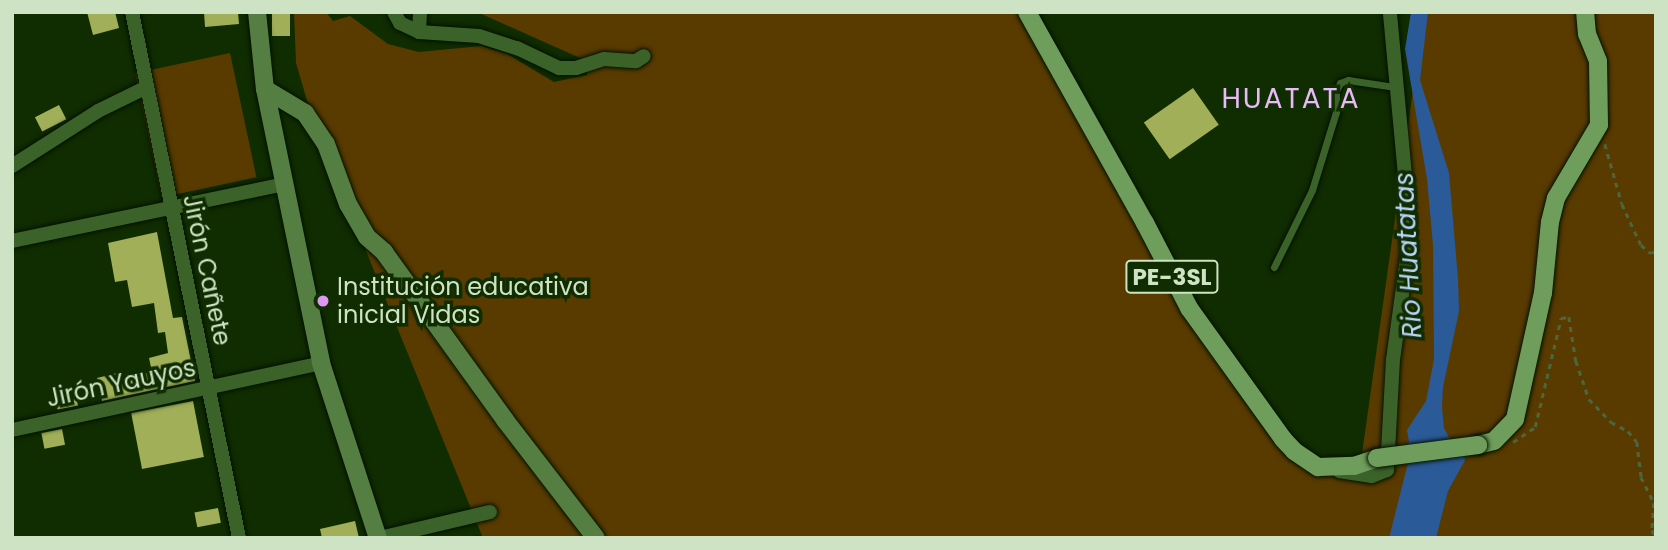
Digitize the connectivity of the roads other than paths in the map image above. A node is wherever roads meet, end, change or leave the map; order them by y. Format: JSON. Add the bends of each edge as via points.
{"nodes":[{"id":1,"x":132,"y":12,"type":"edge"},
{"id":2,"x":257,"y":12,"type":"edge"},
{"id":3,"x":394,"y":12,"type":"edge"},
{"id":4,"x":420,"y":12,"type":"edge"},
{"id":5,"x":1027,"y":12,"type":"edge"},
{"id":6,"x":1390,"y":12,"type":"edge"},
{"id":7,"x":1585,"y":12,"type":"edge"},
{"id":8,"x":419,"y":32,"type":"junction"},
{"id":9,"x":644,"y":56,"type":"dead end"},
{"id":10,"x":147,"y":87,"type":"junction"},
{"id":11,"x":1395,"y":87,"type":"junction"},
{"id":12,"x":265,"y":89,"type":"junction"},
{"id":13,"x":12,"y":166,"type":"edge"},
{"id":14,"x":285,"y":184,"type":"junction"},
{"id":15,"x":171,"y":207,"type":"junction"},
{"id":16,"x":12,"y":241,"type":"edge"},
{"id":17,"x":1274,"y":267,"type":"dead end"},
{"id":18,"x":321,"y":363,"type":"junction"},
{"id":19,"x":209,"y":388,"type":"junction"},
{"id":20,"x":12,"y":430,"type":"edge"},
{"id":21,"x":1318,"y":467,"type":"junction"},
{"id":22,"x":490,"y":512,"type":"dead end"},
{"id":23,"x":239,"y":538,"type":"edge"},
{"id":24,"x":379,"y":538,"type":"edge"},
{"id":25,"x":596,"y":538,"type":"edge"}],
"edges":[{"from":1,"to":10,"type":"street","name":"Jirón Cañete"},
{"from":2,"to":12,"type":"main road"},
{"from":3,"to":8,"type":"street","via":[[400,23]]},
{"from":4,"to":8,"type":"street"},
{"from":5,"to":21,"type":"main road","number":"PE-3SL","via":[[1189,308],[1283,439]]},
{"from":6,"to":11,"type":"street"},
{"from":7,"to":21,"type":"main road","bridge":true,"via":[[1587,34],[1598,61],[1599,125],[1556,198],[1543,293],[1515,419],[1494,441],[1478,445]]},
{"from":8,"to":9,"type":"street","via":[[479,36],[559,68],[604,59],[636,61]]},
{"from":10,"to":13,"type":"street","via":[[98,111]]},
{"from":10,"to":15,"type":"street","name":"Jirón Cañete"},
{"from":11,"to":17,"type":"lane","via":[[1348,80],[1340,83],[1312,190]]},
{"from":11,"to":21,"type":"street","via":[[1408,251],[1393,360],[1387,470],[1368,476]]},
{"from":12,"to":14,"type":"main road"},
{"from":12,"to":25,"type":"main road","via":[[305,113],[326,144],[348,204],[367,237],[384,252]]},
{"from":14,"to":15,"type":"street"},
{"from":14,"to":18,"type":"main road"},
{"from":15,"to":16,"type":"street"},
{"from":15,"to":19,"type":"street","name":"Jirón Cañete"},
{"from":18,"to":19,"type":"street","name":"Jirón Yauyos"},
{"from":18,"to":24,"type":"main road"},
{"from":19,"to":20,"type":"street","name":"Jirón Yauyos"},
{"from":19,"to":23,"type":"street","name":"Jirón Cañete"},
{"from":22,"to":24,"type":"street"}]}
